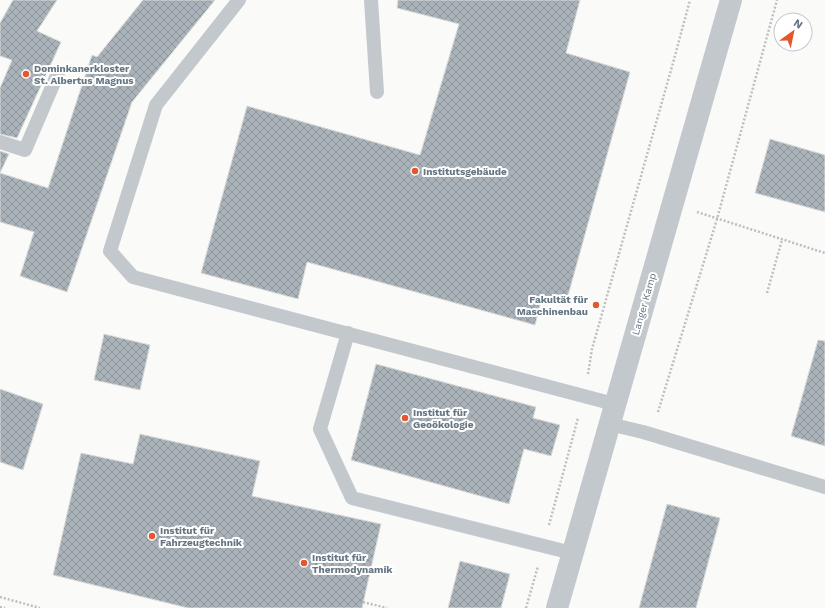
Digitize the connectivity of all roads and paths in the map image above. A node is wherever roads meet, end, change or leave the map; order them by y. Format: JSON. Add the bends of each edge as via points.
{"nodes":[{"id":1,"x":239,"y":0,"type":"edge"},
{"id":2,"x":370,"y":0,"type":"edge"},
{"id":3,"x":690,"y":0,"type":"edge"},
{"id":4,"x":730,"y":0,"type":"edge"},
{"id":5,"x":778,"y":0,"type":"edge"},
{"id":6,"x":58,"y":72,"type":"dead end"},
{"id":7,"x":377,"y":92,"type":"dead end"},
{"id":8,"x":0,"y":142,"type":"edge"},
{"id":9,"x":673,"y":204,"type":"junction"},
{"id":10,"x":717,"y":219,"type":"junction"},
{"id":11,"x":782,"y":240,"type":"junction"},
{"id":12,"x":825,"y":253,"type":"edge"},
{"id":13,"x":767,"y":293,"type":"dead end"},
{"id":14,"x":348,"y":333,"type":"junction"},
{"id":15,"x":584,"y":396,"type":"junction"},
{"id":16,"x":612,"y":414,"type":"junction"},
{"id":17,"x":655,"y":418,"type":"dead end"},
{"id":18,"x":825,"y":488,"type":"edge"},
{"id":19,"x":544,"y":546,"type":"junction"},
{"id":20,"x":572,"y":552,"type":"junction"},
{"id":21,"x":0,"y":597,"type":"edge"},
{"id":22,"x":363,"y":602,"type":"dead end"},
{"id":23,"x":0,"y":607,"type":"edge"},
{"id":24,"x":387,"y":607,"type":"edge"},
{"id":25,"x":5,"y":608,"type":"edge"},
{"id":26,"x":40,"y":608,"type":"edge"},
{"id":27,"x":392,"y":608,"type":"edge"},
{"id":28,"x":526,"y":608,"type":"edge"},
{"id":29,"x":557,"y":608,"type":"edge"}],
"edges":[{"from":1,"to":14,"type":"lane","via":[[156,105],[110,251],[133,277]]},
{"from":2,"to":7,"type":"lane"},
{"from":3,"to":15,"type":"path","via":[[592,349]]},
{"from":4,"to":9,"type":"street","name":"Langer Kamp"},
{"from":5,"to":10,"type":"path"},
{"from":6,"to":8,"type":"lane","via":[[25,150]]},
{"from":9,"to":10,"type":"path"},
{"from":9,"to":16,"type":"street","name":"Langer Kamp"},
{"from":10,"to":11,"type":"path"},
{"from":10,"to":17,"type":"path"},
{"from":11,"to":12,"type":"path"},
{"from":11,"to":13,"type":"path"},
{"from":14,"to":15,"type":"lane"},
{"from":14,"to":19,"type":"lane","via":[[320,429],[352,498]]},
{"from":15,"to":16,"type":"lane"},
{"from":15,"to":19,"type":"path"},
{"from":16,"to":18,"type":"lane","via":[[643,432]]},
{"from":16,"to":20,"type":"street","name":"Langer Kamp"},
{"from":19,"to":20,"type":"lane"},
{"from":19,"to":28,"type":"path"},
{"from":20,"to":29,"type":"street","name":"Langer Kamp"},
{"from":21,"to":26,"type":"path"},
{"from":22,"to":24,"type":"path"},
{"from":23,"to":25,"type":"path"},
{"from":24,"to":27,"type":"path"}]}
